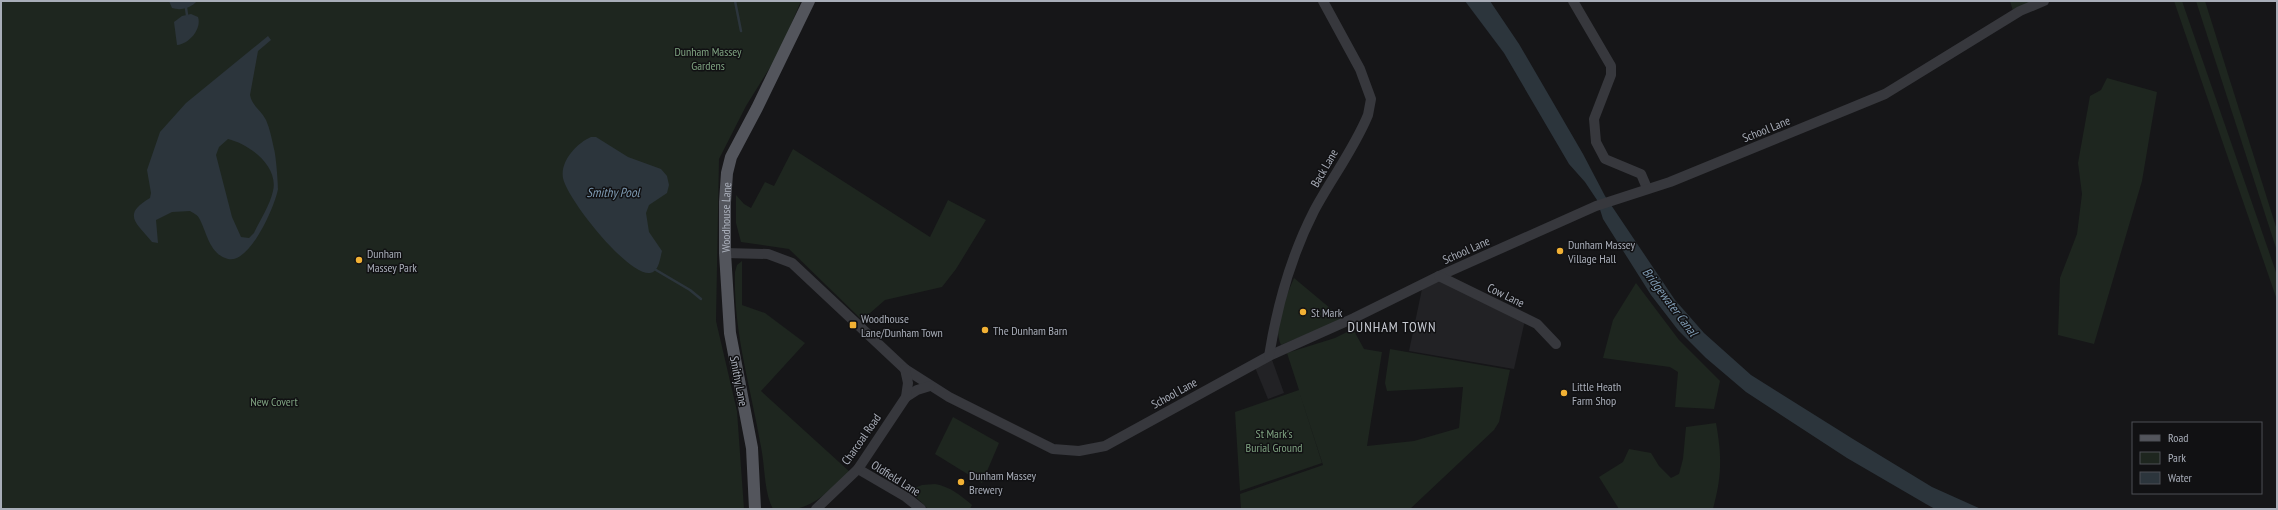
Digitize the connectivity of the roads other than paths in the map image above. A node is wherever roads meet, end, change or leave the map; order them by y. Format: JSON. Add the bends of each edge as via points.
{"nodes":[{"id":1,"x":809,"y":1,"type":"edge"},
{"id":2,"x":1323,"y":1,"type":"edge"},
{"id":3,"x":1573,"y":1,"type":"edge"},
{"id":4,"x":2044,"y":1,"type":"edge"},
{"id":5,"x":1647,"y":188,"type":"junction"},
{"id":6,"x":725,"y":253,"type":"junction"},
{"id":7,"x":1439,"y":276,"type":"junction"},
{"id":8,"x":1556,"y":344,"type":"dead end"},
{"id":9,"x":1269,"y":356,"type":"junction"},
{"id":10,"x":905,"y":369,"type":"junction"},
{"id":11,"x":930,"y":386,"type":"junction"},
{"id":12,"x":906,"y":397,"type":"junction"},
{"id":13,"x":858,"y":469,"type":"junction"},
{"id":14,"x":755,"y":509,"type":"edge"},
{"id":15,"x":816,"y":509,"type":"edge"},
{"id":16,"x":921,"y":509,"type":"edge"}],
"edges":[{"from":1,"to":6,"type":"main road","name":"Woodhouse Lane","via":[[731,157],[725,202]]},
{"from":2,"to":9,"type":"street","name":"Back Lane","via":[[1360,70],[1371,99],[1368,116],[1302,236],[1278,311]]},
{"from":3,"to":5,"type":"street","via":[[1611,66],[1611,75],[1594,119],[1596,142],[1605,159],[1641,174]]},
{"from":4,"to":5,"type":"street","name":"School Lane","via":[[2020,11],[1885,94],[1670,182]]},
{"from":5,"to":7,"type":"street","name":"School Lane","via":[[1612,199]]},
{"from":6,"to":10,"type":"street","name":"Woodhouse Lane","via":[[768,254],[792,263]]},
{"from":6,"to":14,"type":"main road","name":"Smithy Lane","via":[[730,334],[752,448]]},
{"from":7,"to":8,"type":"street","name":"Cow Lane","via":[[1537,324]]},
{"from":7,"to":9,"type":"street","name":"School Lane"},
{"from":9,"to":11,"type":"street","name":"School Lane","via":[[1105,446],[1079,451],[1053,449],[1040,444]]},
{"from":10,"to":11,"type":"street","name":"School Lane"},
{"from":10,"to":12,"type":"street","via":[[908,383]]},
{"from":11,"to":12,"type":"street","name":"Charcoal Road"},
{"from":12,"to":13,"type":"street","name":"Charcoal Road"},
{"from":13,"to":15,"type":"street","name":"Charcoal Road"},
{"from":13,"to":16,"type":"street","name":"Oldfield Lane","via":[[906,497]]}]}
